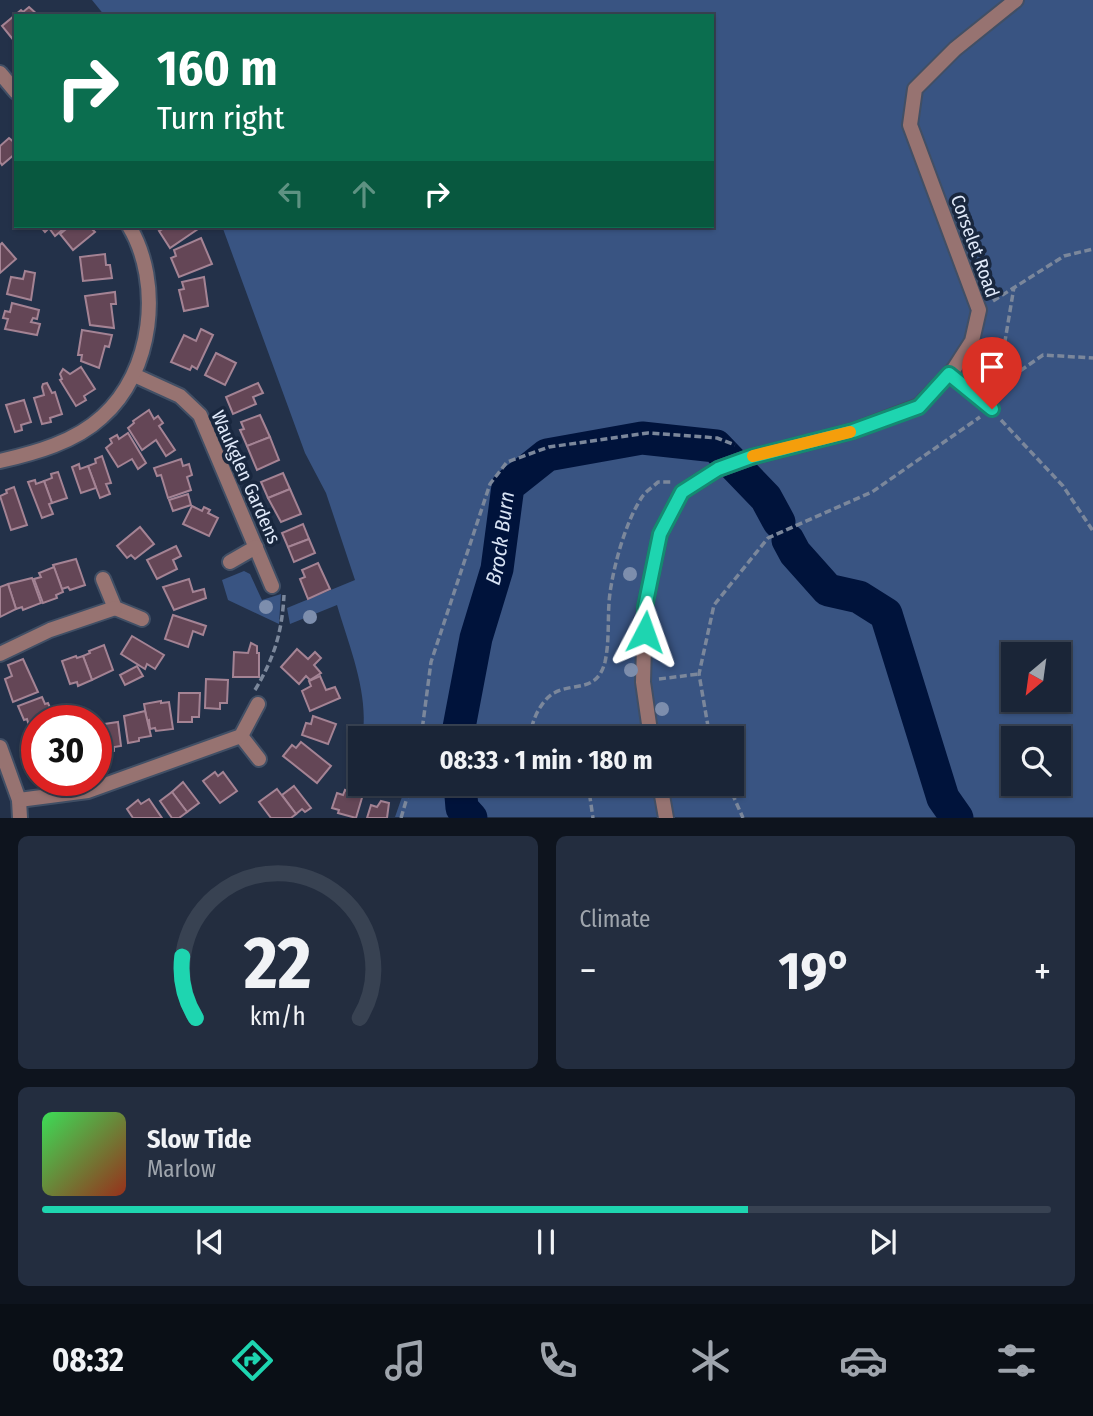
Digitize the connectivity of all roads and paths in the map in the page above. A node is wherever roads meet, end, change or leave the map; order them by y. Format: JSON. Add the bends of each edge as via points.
{"nodes":[{"id":1,"x":1016,"y":0,"type":"edge"},
{"id":2,"x":0,"y":73,"type":"edge"},
{"id":3,"x":14,"y":90,"type":"edge"},
{"id":4,"x":130,"y":228,"type":"edge"},
{"id":5,"x":1093,"y":249,"type":"edge"},
{"id":6,"x":1014,"y":287,"type":"junction"},
{"id":7,"x":979,"y":310,"type":"junction"},
{"id":8,"x":1093,"y":358,"type":"edge"},
{"id":9,"x":134,"y":374,"type":"junction"},
{"id":10,"x":949,"y":374,"type":"junction"},
{"id":11,"x":997,"y":392,"type":"junction"},
{"id":12,"x":992,"y":409,"type":"junction"},
{"id":13,"x":756,"y":456,"type":"junction"},
{"id":14,"x":0,"y":461,"type":"edge"},
{"id":15,"x":682,"y":492,"type":"junction"},
{"id":16,"x":1093,"y":531,"type":"edge"},
{"id":17,"x":256,"y":547,"type":"junction"},
{"id":18,"x":230,"y":562,"type":"dead end"},
{"id":19,"x":103,"y":579,"type":"dead end"},
{"id":20,"x":272,"y":586,"type":"joint"},
{"id":21,"x":115,"y":608,"type":"junction"},
{"id":22,"x":142,"y":619,"type":"dead end"},
{"id":23,"x":0,"y":654,"type":"edge"},
{"id":24,"x":699,"y":674,"type":"junction"},
{"id":25,"x":643,"y":682,"type":"junction"},
{"id":26,"x":258,"y":704,"type":"joint"},
{"id":27,"x":423,"y":726,"type":"edge"},
{"id":28,"x":533,"y":726,"type":"edge"},
{"id":29,"x":649,"y":726,"type":"edge"},
{"id":30,"x":708,"y":726,"type":"edge"},
{"id":31,"x":241,"y":736,"type":"junction"},
{"id":32,"x":0,"y":747,"type":"edge"},
{"id":33,"x":259,"y":759,"type":"dead end"},
{"id":34,"x":407,"y":796,"type":"edge"},
{"id":35,"x":588,"y":796,"type":"edge"},
{"id":36,"x":662,"y":796,"type":"edge"},
{"id":37,"x":734,"y":796,"type":"edge"},
{"id":38,"x":19,"y":800,"type":"junction"},
{"id":39,"x":20,"y":817,"type":"edge"},
{"id":40,"x":401,"y":817,"type":"edge"},
{"id":41,"x":593,"y":817,"type":"edge"},
{"id":42,"x":666,"y":817,"type":"edge"},
{"id":43,"x":743,"y":817,"type":"edge"}],
"edges":[{"from":1,"to":7,"type":"street","name":"Corselet Road","via":[[955,49],[915,89],[910,125]]},
{"from":2,"to":3,"type":"street"},
{"from":4,"to":9,"type":"street","via":[[144,260],[150,294],[146,332]]},
{"from":5,"to":6,"type":"path","via":[[1064,256]]},
{"from":6,"to":7,"type":"path"},
{"from":6,"to":11,"type":"path"},
{"from":7,"to":10,"type":"street","name":"Corselet Road","via":[[972,341]]},
{"from":8,"to":11,"type":"path","via":[[1044,355]]},
{"from":9,"to":14,"type":"street","via":[[102,417],[76,436]]},
{"from":9,"to":17,"type":"street","name":"Waukglen Gardens","via":[[180,396],[200,415]]},
{"from":10,"to":12,"type":"lane"},
{"from":10,"to":13,"type":"street","name":"Corselet Road","via":[[919,407],[853,431]]},
{"from":11,"to":12,"type":"path"},
{"from":12,"to":16,"type":"path","via":[[1063,486]]},
{"from":12,"to":24,"type":"path","via":[[872,492],[768,538],[714,604]]},
{"from":13,"to":15,"type":"street","name":"Corselet Road","via":[[718,469]]},
{"from":13,"to":27,"type":"path","via":[[717,438],[648,433],[549,447],[507,462],[491,484],[431,662]]},
{"from":15,"to":25,"type":"street","name":"Corselet Road","via":[[660,534],[645,607]]},
{"from":15,"to":28,"type":"path","via":[[671,482],[658,482],[643,496],[624,537],[610,592],[605,662],[598,677],[588,685],[553,693]]},
{"from":17,"to":18,"type":"street"},
{"from":17,"to":20,"type":"street","name":"Waukglen Gardens"},
{"from":19,"to":21,"type":"street"},
{"from":20,"to":26,"type":"path","via":[[284,593],[283,626],[270,665],[253,694]]},
{"from":21,"to":22,"type":"street"},
{"from":21,"to":23,"type":"street","via":[[50,630]]},
{"from":24,"to":25,"type":"path"},
{"from":24,"to":30,"type":"path"},
{"from":25,"to":29,"type":"street","name":"Corselet Road"},
{"from":26,"to":31,"type":"street"},
{"from":31,"to":33,"type":"street"},
{"from":31,"to":38,"type":"street","via":[[88,791]]},
{"from":32,"to":38,"type":"street"},
{"from":34,"to":40,"type":"path"},
{"from":35,"to":41,"type":"path"},
{"from":36,"to":42,"type":"street"},
{"from":37,"to":43,"type":"path"},
{"from":38,"to":39,"type":"street"}]}
